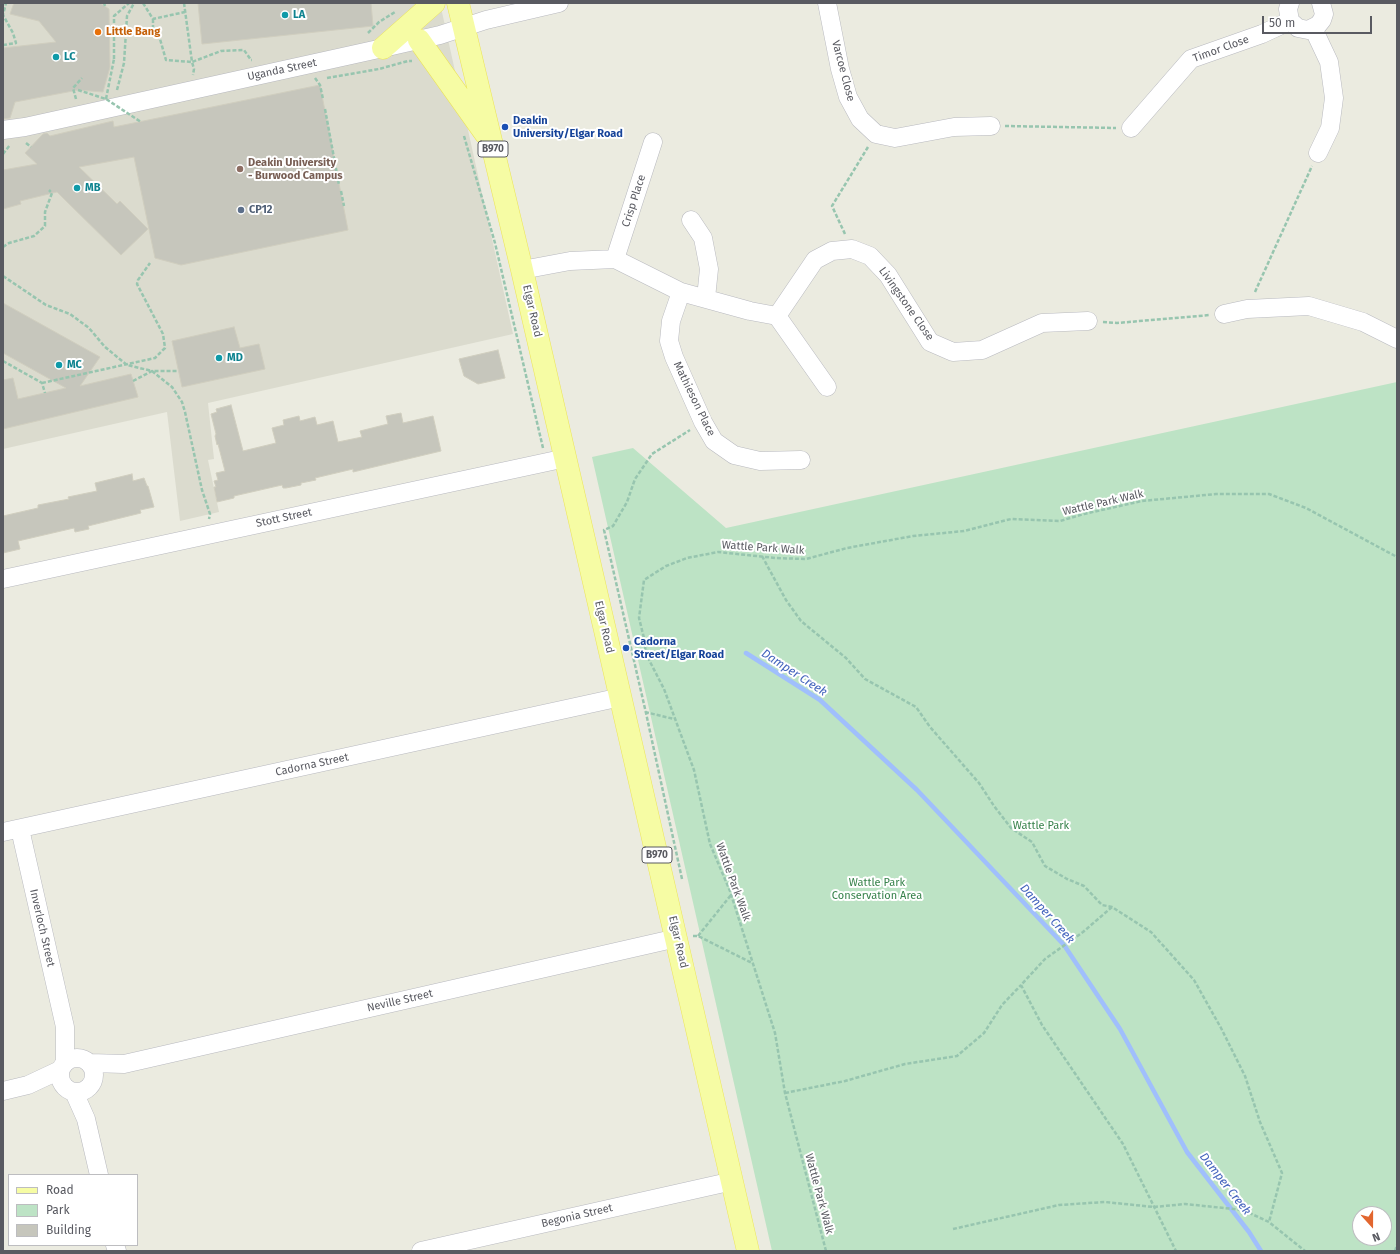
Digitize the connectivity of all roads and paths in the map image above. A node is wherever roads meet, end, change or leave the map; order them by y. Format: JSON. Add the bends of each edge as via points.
{"nodes":[{"id":1,"x":6,"y":3,"type":"edge"},
{"id":2,"x":129,"y":3,"type":"edge"},
{"id":3,"x":134,"y":3,"type":"edge"},
{"id":4,"x":143,"y":3,"type":"edge"},
{"id":5,"x":184,"y":3,"type":"edge"},
{"id":6,"x":434,"y":3,"type":"edge"},
{"id":7,"x":458,"y":3,"type":"edge"},
{"id":8,"x":559,"y":3,"type":"edge"},
{"id":9,"x":827,"y":3,"type":"edge"},
{"id":10,"x":1290,"y":3,"type":"edge"},
{"id":11,"x":1321,"y":3,"type":"edge"},
{"id":12,"x":396,"y":11,"type":"dead end"},
{"id":13,"x":185,"y":12,"type":"junction"},
{"id":14,"x":153,"y":19,"type":"junction"},
{"id":15,"x":1290,"y":21,"type":"junction"},
{"id":16,"x":464,"y":28,"type":"junction"},
{"id":17,"x":1313,"y":28,"type":"junction"},
{"id":18,"x":362,"y":35,"type":"dead end"},
{"id":19,"x":419,"y":40,"type":"junction"},
{"id":20,"x":3,"y":45,"type":"edge"},
{"id":21,"x":383,"y":48,"type":"junction"},
{"id":22,"x":258,"y":60,"type":"dead end"},
{"id":23,"x":192,"y":62,"type":"junction"},
{"id":24,"x":418,"y":62,"type":"dead end"},
{"id":25,"x":337,"y":77,"type":"dead end"},
{"id":26,"x":82,"y":78,"type":"dead end"},
{"id":27,"x":316,"y":79,"type":"dead end"},
{"id":28,"x":118,"y":85,"type":"dead end"},
{"id":29,"x":78,"y":90,"type":"dead end"},
{"id":30,"x":75,"y":94,"type":"dead end"},
{"id":31,"x":106,"y":99,"type":"junction"},
{"id":32,"x":322,"y":99,"type":"dead end"},
{"id":33,"x":325,"y":109,"type":"dead end"},
{"id":34,"x":141,"y":122,"type":"dead end"},
{"id":35,"x":991,"y":126,"type":"joint"},
{"id":36,"x":1130,"y":128,"type":"joint"},
{"id":37,"x":3,"y":130,"type":"edge"},
{"id":38,"x":463,"y":132,"type":"dead end"},
{"id":39,"x":876,"y":134,"type":"junction"},
{"id":40,"x":491,"y":140,"type":"junction"},
{"id":41,"x":653,"y":142,"type":"dead end"},
{"id":42,"x":1318,"y":153,"type":"joint"},
{"id":43,"x":339,"y":185,"type":"dead end"},
{"id":44,"x":49,"y":190,"type":"dead end"},
{"id":45,"x":341,"y":191,"type":"dead end"},
{"id":46,"x":344,"y":206,"type":"dead end"},
{"id":47,"x":691,"y":220,"type":"dead end"},
{"id":48,"x":3,"y":247,"type":"edge"},
{"id":49,"x":852,"y":249,"type":"junction"},
{"id":50,"x":615,"y":259,"type":"junction"},
{"id":51,"x":150,"y":263,"type":"dead end"},
{"id":52,"x":522,"y":270,"type":"junction"},
{"id":53,"x":3,"y":276,"type":"edge"},
{"id":54,"x":681,"y":292,"type":"junction"},
{"id":55,"x":706,"y":298,"type":"junction"},
{"id":56,"x":1247,"y":309,"type":"junction"},
{"id":57,"x":1224,"y":314,"type":"joint"},
{"id":58,"x":777,"y":316,"type":"junction"},
{"id":59,"x":1088,"y":321,"type":"joint"},
{"id":60,"x":1397,"y":339,"type":"edge"},
{"id":61,"x":3,"y":361,"type":"edge"},
{"id":62,"x":128,"y":365,"type":"junction"},
{"id":63,"x":178,"y":370,"type":"dead end"},
{"id":64,"x":152,"y":371,"type":"junction"},
{"id":65,"x":133,"y":381,"type":"dead end"},
{"id":66,"x":42,"y":383,"type":"junction"},
{"id":67,"x":827,"y":387,"type":"dead end"},
{"id":68,"x":45,"y":393,"type":"dead end"},
{"id":69,"x":703,"y":422,"type":"junction"},
{"id":70,"x":556,"y":460,"type":"junction"},
{"id":71,"x":801,"y":460,"type":"dead end"},
{"id":72,"x":205,"y":535,"type":"junction"},
{"id":73,"x":762,"y":556,"type":"junction"},
{"id":74,"x":1397,"y":556,"type":"edge"},
{"id":75,"x":3,"y":579,"type":"edge"},
{"id":76,"x":622,"y":702,"type":"junction"},
{"id":77,"x":646,"y":713,"type":"junction"},
{"id":78,"x":674,"y":719,"type":"junction"},
{"id":79,"x":12,"y":831,"type":"edge"},
{"id":80,"x":683,"y":882,"type":"dead end"},
{"id":81,"x":731,"y":895,"type":"junction"},
{"id":82,"x":1112,"y":907,"type":"junction"},
{"id":83,"x":691,"y":935,"type":"junction"},
{"id":84,"x":752,"y":963,"type":"junction"},
{"id":85,"x":1021,"y":985,"type":"junction"},
{"id":86,"x":74,"y":1063,"type":"junction"},
{"id":87,"x":124,"y":1064,"type":"junction"},
{"id":88,"x":28,"y":1085,"type":"junction"},
{"id":89,"x":80,"y":1087,"type":"junction"},
{"id":90,"x":3,"y":1091,"type":"edge"},
{"id":91,"x":785,"y":1093,"type":"junction"},
{"id":92,"x":99,"y":1174,"type":"edge"},
{"id":93,"x":733,"y":1182,"type":"junction"},
{"id":94,"x":1154,"y":1207,"type":"junction"},
{"id":95,"x":1269,"y":1222,"type":"junction"},
{"id":96,"x":953,"y":1229,"type":"dead end"},
{"id":97,"x":1397,"y":1246,"type":"edge"},
{"id":98,"x":421,"y":1251,"type":"edge"},
{"id":99,"x":748,"y":1251,"type":"edge"},
{"id":100,"x":826,"y":1251,"type":"edge"},
{"id":101,"x":1176,"y":1251,"type":"edge"},
{"id":102,"x":1305,"y":1251,"type":"edge"},
{"id":103,"x":1395,"y":1251,"type":"edge"}],
"edges":[{"from":1,"to":20,"type":"path","via":[[3,15],[16,43]]},
{"from":2,"to":31,"type":"path","bridge":true,"via":[[114,16],[114,59]]},
{"from":3,"to":28,"type":"path","via":[[127,16],[124,64]]},
{"from":4,"to":14,"type":"path"},
{"from":5,"to":13,"type":"path"},
{"from":6,"to":21,"type":"main road"},
{"from":7,"to":16,"type":"main road","name":"Elgar Road","number":"B970"},
{"from":8,"to":16,"type":"street","name":"Uganda Street","via":[[486,20]]},
{"from":9,"to":39,"type":"street","name":"Varcoe Close","via":[[848,97],[860,119]]},
{"from":10,"to":15,"type":"street"},
{"from":11,"to":17,"type":"street","via":[[1324,14],[1322,20]]},
{"from":12,"to":18,"type":"path","via":[[379,22],[369,33]]},
{"from":13,"to":14,"type":"path"},
{"from":13,"to":23,"type":"path"},
{"from":14,"to":23,"type":"path","via":[[153,33],[160,39],[166,60]]},
{"from":15,"to":17,"type":"street","via":[[1298,28]]},
{"from":15,"to":36,"type":"street","name":"Timor Close","via":[[1262,34],[1191,58]]},
{"from":16,"to":19,"type":"street","name":"Uganda Street"},
{"from":16,"to":40,"type":"main road","name":"Elgar Road","number":"B970"},
{"from":17,"to":42,"type":"street","via":[[1329,62],[1334,98],[1330,128]]},
{"from":19,"to":21,"type":"street","name":"Uganda Street"},
{"from":19,"to":40,"type":"main road"},
{"from":21,"to":37,"type":"street","name":"Uganda Street"},
{"from":22,"to":23,"type":"path","via":[[251,60],[244,50],[221,51]]},
{"from":24,"to":25,"type":"path","via":[[408,61]]},
{"from":26,"to":30,"type":"path","via":[[73,88]]},
{"from":27,"to":32,"type":"path","via":[[320,85]]},
{"from":29,"to":31,"type":"path","bridge":true},
{"from":31,"to":34,"type":"path","bridge":true},
{"from":33,"to":43,"type":"path"},
{"from":35,"to":36,"type":"path"},
{"from":35,"to":39,"type":"street","via":[[954,127],[895,138]]},
{"from":38,"to":70,"type":"path"},
{"from":39,"to":49,"type":"path","via":[[832,206]]},
{"from":40,"to":52,"type":"main road","name":"Elgar Road","number":"B970"},
{"from":41,"to":50,"type":"street","name":"Crisp Place"},
{"from":42,"to":56,"type":"path"},
{"from":44,"to":48,"type":"path","via":[[52,193],[45,212],[45,226],[34,236]]},
{"from":45,"to":46,"type":"path"},
{"from":47,"to":55,"type":"street","via":[[703,238],[709,269]]},
{"from":49,"to":58,"type":"street","name":"Livingstone Close","via":[[832,251],[815,260]]},
{"from":49,"to":59,"type":"street","name":"Livingstone Close","via":[[870,256],[888,275],[930,342],[954,352],[982,350],[1042,323]]},
{"from":50,"to":52,"type":"street","via":[[570,261]]},
{"from":50,"to":54,"type":"street"},
{"from":51,"to":62,"type":"path","via":[[137,284],[163,334],[166,348],[155,358]]},
{"from":52,"to":70,"type":"main road","name":"Elgar Road","number":"B970"},
{"from":53,"to":62,"type":"path","via":[[46,305],[70,314],[89,328],[105,347]]},
{"from":54,"to":55,"type":"street"},
{"from":54,"to":69,"type":"street","name":"Mathieson Place","via":[[671,321],[669,341]]},
{"from":55,"to":58,"type":"street"},
{"from":56,"to":57,"type":"street"},
{"from":56,"to":60,"type":"street","via":[[1309,306],[1363,322]]},
{"from":57,"to":59,"type":"path","via":[[1117,323]]},
{"from":58,"to":67,"type":"street"},
{"from":61,"to":66,"type":"path"},
{"from":62,"to":64,"type":"path"},
{"from":62,"to":66,"type":"path"},
{"from":63,"to":64,"type":"path"},
{"from":64,"to":65,"type":"path"},
{"from":64,"to":72,"type":"path","via":[[172,388],[182,402],[210,514]]},
{"from":66,"to":68,"type":"path"},
{"from":69,"to":71,"type":"street","name":"Mathieson Place","via":[[714,441],[734,455],[760,461]]},
{"from":69,"to":77,"type":"path","via":[[652,454],[613,526],[604,530]]},
{"from":70,"to":72,"type":"street","name":"Stott Street"},
{"from":70,"to":76,"type":"main road","name":"Elgar Road","number":"B970"},
{"from":72,"to":75,"type":"street","name":"Stott Street"},
{"from":73,"to":74,"type":"path","name":"Wattle Park Walk","via":[[806,559],[847,548],[913,536],[964,531],[1011,519],[1060,522],[1142,501],[1216,494],[1269,494],[1306,508]]},
{"from":73,"to":78,"type":"path","name":"Wattle Park Walk","via":[[718,552],[687,558],[666,566],[644,580],[639,618],[646,654],[664,689]]},
{"from":73,"to":82,"type":"path","via":[[786,600],[802,621],[846,658],[865,678],[916,707],[979,783],[1011,828],[1032,842],[1045,866],[1084,886],[1102,905]]},
{"from":76,"to":77,"type":"path"},
{"from":76,"to":79,"type":"street","name":"Cadorna Street"},
{"from":76,"to":83,"type":"main road","name":"Elgar Road","number":"B970"},
{"from":77,"to":78,"type":"path"},
{"from":77,"to":80,"type":"path"},
{"from":78,"to":81,"type":"path","name":"Wattle Park Walk","via":[[694,770],[710,844]]},
{"from":79,"to":86,"type":"street","name":"Inverloch Street"},
{"from":81,"to":83,"type":"path"},
{"from":81,"to":84,"type":"path","name":"Wattle Park Walk"},
{"from":82,"to":85,"type":"path","via":[[1084,932],[1045,959]]},
{"from":82,"to":95,"type":"path","via":[[1152,932],[1194,980],[1245,1076],[1260,1122],[1282,1173]]},
{"from":83,"to":84,"type":"path"},
{"from":83,"to":87,"type":"street","name":"Neville Street"},
{"from":83,"to":93,"type":"main road","name":"Elgar Road","number":"B970"},
{"from":84,"to":91,"type":"path","name":"Wattle Park Walk","via":[[775,1033]]},
{"from":85,"to":91,"type":"path","via":[[1002,1005],[984,1033],[957,1056],[905,1064],[845,1081]]},
{"from":85,"to":94,"type":"path","via":[[1042,1025],[1123,1144]]},
{"from":86,"to":87,"type":"street","name":"Neville Street"},
{"from":86,"to":88,"type":"street","name":"Neville Street"},
{"from":86,"to":89,"type":"street","via":[[94,1072]]},
{"from":86,"to":89,"type":"street","via":[[60,1079]]},
{"from":87,"to":89,"type":"street","name":"Neville Street"},
{"from":88,"to":89,"type":"street","name":"Neville Street"},
{"from":88,"to":90,"type":"street","name":"Neville Street"},
{"from":89,"to":92,"type":"street"},
{"from":91,"to":100,"type":"path","name":"Wattle Park Walk"},
{"from":93,"to":98,"type":"street","name":"Begonia Street"},
{"from":93,"to":99,"type":"main road","name":"Elgar Road","number":"B970"},
{"from":94,"to":95,"type":"path","via":[[1185,1204],[1243,1210]]},
{"from":94,"to":96,"type":"path","via":[[1105,1202],[1059,1205]]},
{"from":94,"to":101,"type":"path"},
{"from":95,"to":102,"type":"path"},
{"from":97,"to":103,"type":"path"}]}
